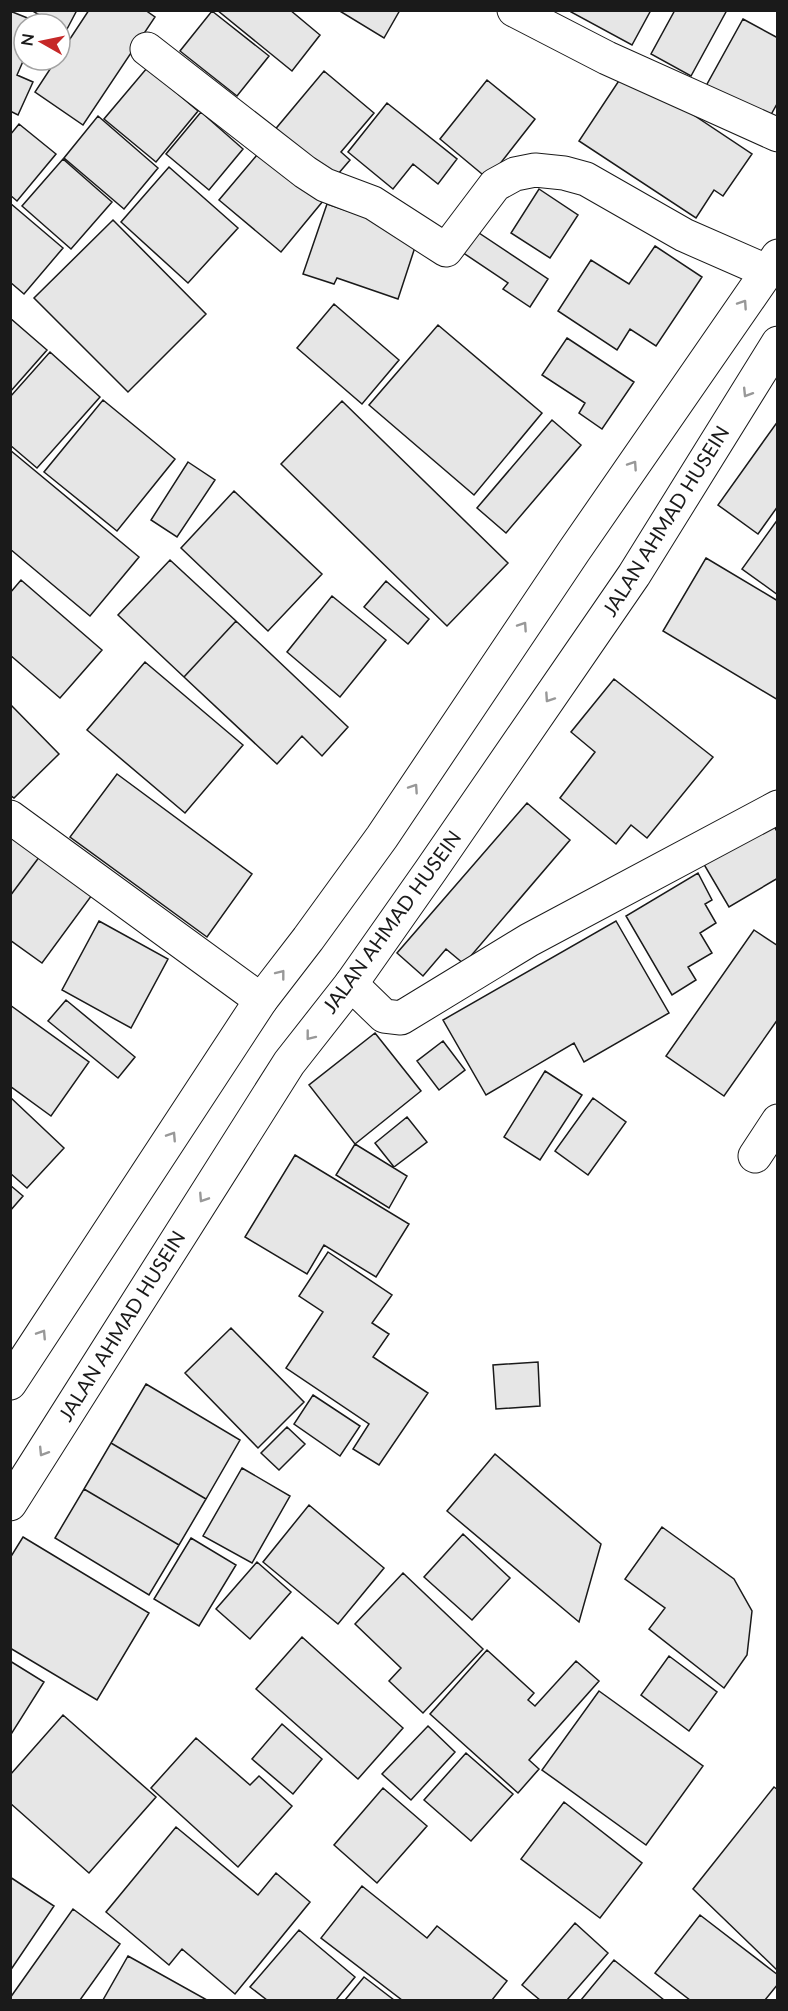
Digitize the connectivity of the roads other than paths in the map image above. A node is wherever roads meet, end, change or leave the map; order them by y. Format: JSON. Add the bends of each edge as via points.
{"nodes":[{"id":1,"x":514,"y":10,"type":"edge"},
{"id":2,"x":147,"y":49,"type":"dead end"},
{"id":3,"x":777,"y":135,"type":"edge"},
{"id":4,"x":772,"y":263,"type":"edge"},
{"id":5,"x":777,"y":343,"type":"edge"},
{"id":6,"x":777,"y":807,"type":"edge"},
{"id":7,"x":10,"y":817,"type":"edge"},
{"id":8,"x":351,"y":984,"type":"junction"},
{"id":9,"x":261,"y":1000,"type":"junction"},
{"id":10,"x":777,"y":1121,"type":"edge"},
{"id":11,"x":755,"y":1156,"type":"dead end"},
{"id":12,"x":10,"y":1383,"type":"edge"},
{"id":13,"x":10,"y":1504,"type":"edge"}],
"edges":[{"from":1,"to":3,"type":"main road","via":[[607,58]]},
{"from":2,"to":4,"type":"main road","via":[[325,185],[373,203],[446,250],[495,185],[515,174],[535,170],[586,178],[684,235]]},
{"from":9,"to":4,"type":"main road","one_way":true,"via":[[382,837]]},
{"from":5,"to":8,"type":"main road","name":"JALAN AHMAD HUSEIN","one_way":true,"via":[[634,575]]},
{"from":6,"to":8,"type":"main road","via":[[529,940],[401,1018],[384,1016]]},
{"from":7,"to":9,"type":"main road"},
{"from":8,"to":13,"type":"main road","name":"JALAN AHMAD HUSEIN","one_way":true,"via":[[289,1063]]},
{"from":12,"to":9,"type":"main road","one_way":true},
{"from":10,"to":11,"type":"main road"}]}
